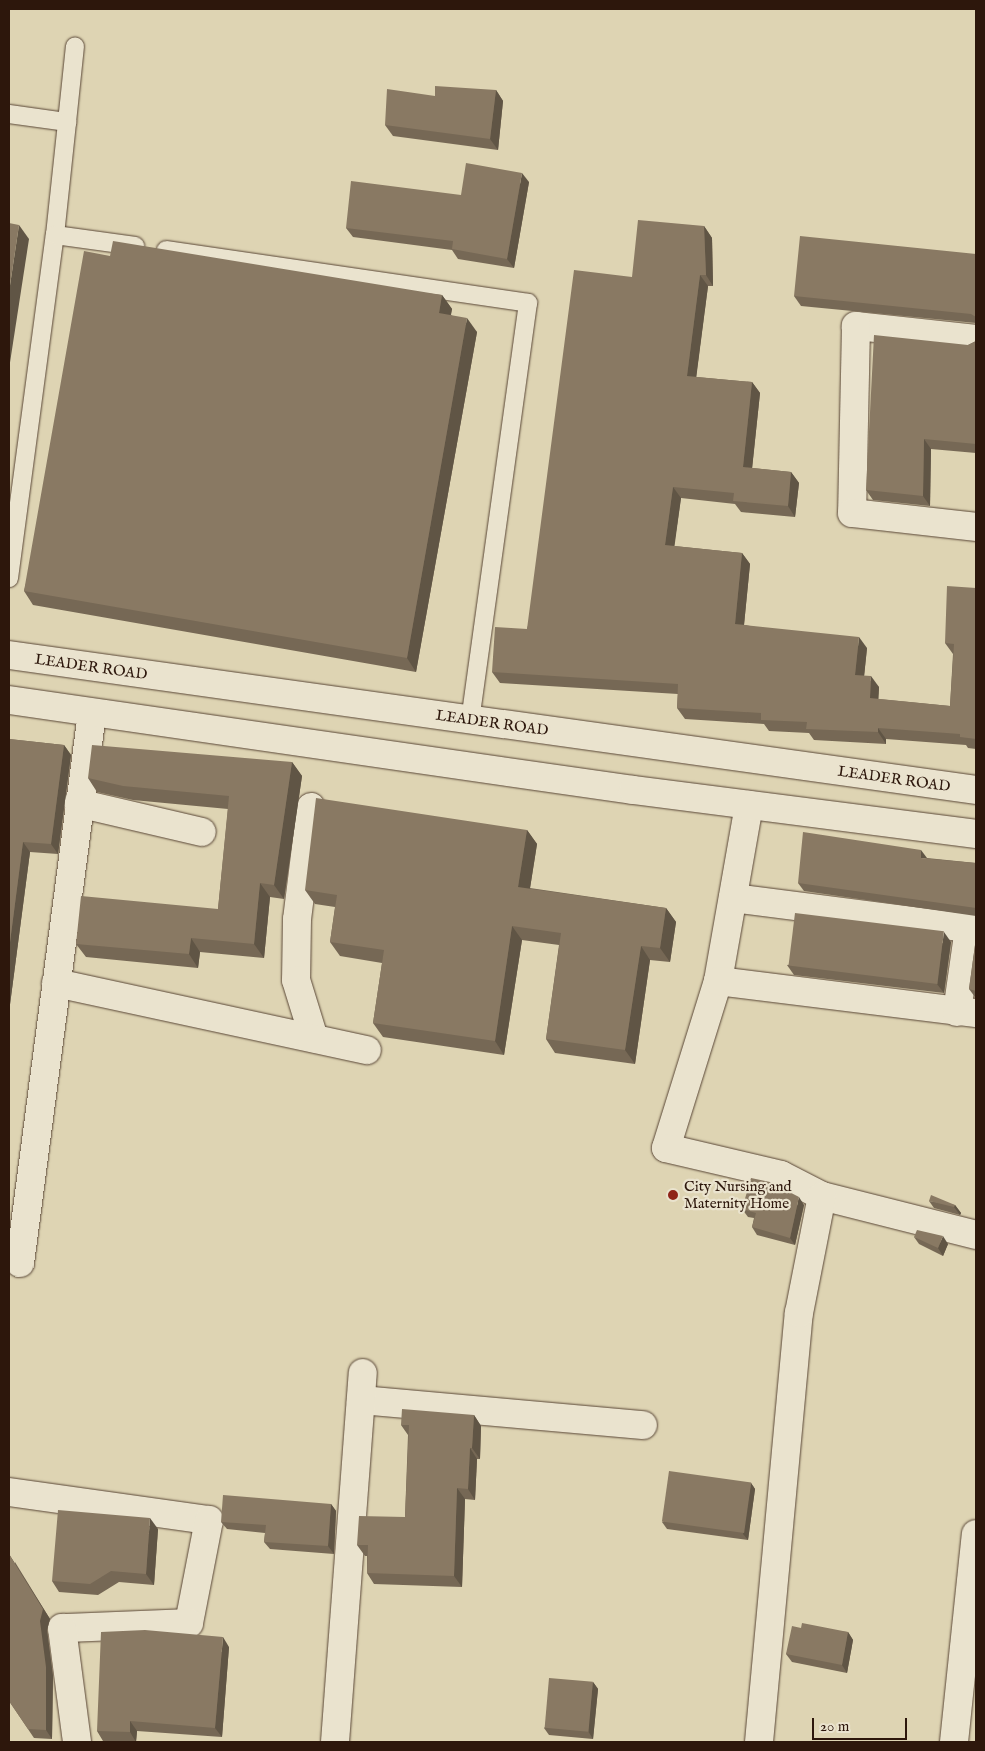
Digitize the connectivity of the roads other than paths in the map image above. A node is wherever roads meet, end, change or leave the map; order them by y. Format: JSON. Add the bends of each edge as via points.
{"nodes":[{"id":1,"x":75,"y":46,"type":"dead end"},
{"id":2,"x":9,"y":114,"type":"edge"},
{"id":3,"x":67,"y":122,"type":"junction"},
{"id":4,"x":55,"y":235,"type":"junction"},
{"id":5,"x":976,"y":339,"type":"edge"},
{"id":6,"x":976,"y":527,"type":"edge"},
{"id":7,"x":9,"y":578,"type":"edge"},
{"id":8,"x":9,"y":655,"type":"edge"},
{"id":9,"x":9,"y":700,"type":"edge"},
{"id":10,"x":92,"y":712,"type":"junction"},
{"id":11,"x":470,"y":720,"type":"junction"},
{"id":12,"x":976,"y":790,"type":"edge"},
{"id":13,"x":78,"y":804,"type":"junction"},
{"id":14,"x":749,"y":804,"type":"junction"},
{"id":15,"x":311,"y":807,"type":"dead end"},
{"id":16,"x":202,"y":832,"type":"dead end"},
{"id":17,"x":976,"y":834,"type":"edge"},
{"id":18,"x":733,"y":898,"type":"junction"},
{"id":19,"x":973,"y":928,"type":"edge"},
{"id":20,"x":718,"y":981,"type":"junction"},
{"id":21,"x":56,"y":983,"type":"junction"},
{"id":22,"x":967,"y":1012,"type":"edge"},
{"id":23,"x":314,"y":1038,"type":"junction"},
{"id":24,"x":367,"y":1050,"type":"dead end"},
{"id":25,"x":822,"y":1196,"type":"junction"},
{"id":26,"x":976,"y":1235,"type":"edge"},
{"id":27,"x":20,"y":1263,"type":"dead end"},
{"id":28,"x":363,"y":1373,"type":"dead end"},
{"id":29,"x":361,"y":1400,"type":"junction"},
{"id":30,"x":643,"y":1425,"type":"dead end"},
{"id":31,"x":9,"y":1492,"type":"edge"},
{"id":32,"x":976,"y":1534,"type":"edge"},
{"id":33,"x":76,"y":1742,"type":"edge"},
{"id":34,"x":335,"y":1742,"type":"edge"},
{"id":35,"x":759,"y":1742,"type":"edge"},
{"id":36,"x":954,"y":1742,"type":"edge"}],
"edges":[{"from":1,"to":3,"type":"lane"},
{"from":2,"to":3,"type":"lane"},
{"from":3,"to":4,"type":"lane"},
{"from":4,"to":7,"type":"lane"},
{"from":4,"to":11,"type":"lane","via":[[528,302]]},
{"from":5,"to":6,"type":"street","via":[[856,326],[852,513]]},
{"from":8,"to":11,"type":"street","name":"LEADER ROAD"},
{"from":9,"to":10,"type":"street"},
{"from":10,"to":13,"type":"street"},
{"from":10,"to":14,"type":"street"},
{"from":11,"to":12,"type":"street","name":"LEADER ROAD"},
{"from":13,"to":16,"type":"street"},
{"from":13,"to":21,"type":"street"},
{"from":14,"to":17,"type":"street"},
{"from":14,"to":18,"type":"street"},
{"from":15,"to":23,"type":"street","via":[[297,919],[296,980]]},
{"from":18,"to":19,"type":"street"},
{"from":18,"to":20,"type":"street"},
{"from":19,"to":22,"type":"street"},
{"from":20,"to":22,"type":"street"},
{"from":20,"to":25,"type":"street","via":[[666,1148],[781,1175]]},
{"from":21,"to":23,"type":"street"},
{"from":21,"to":27,"type":"street"},
{"from":23,"to":24,"type":"street"},
{"from":25,"to":26,"type":"street"},
{"from":25,"to":35,"type":"street","via":[[799,1313]]},
{"from":28,"to":29,"type":"street"},
{"from":29,"to":30,"type":"street"},
{"from":29,"to":34,"type":"street"},
{"from":31,"to":33,"type":"street","via":[[209,1520],[189,1623],[62,1628]]},
{"from":32,"to":36,"type":"street"}]}
